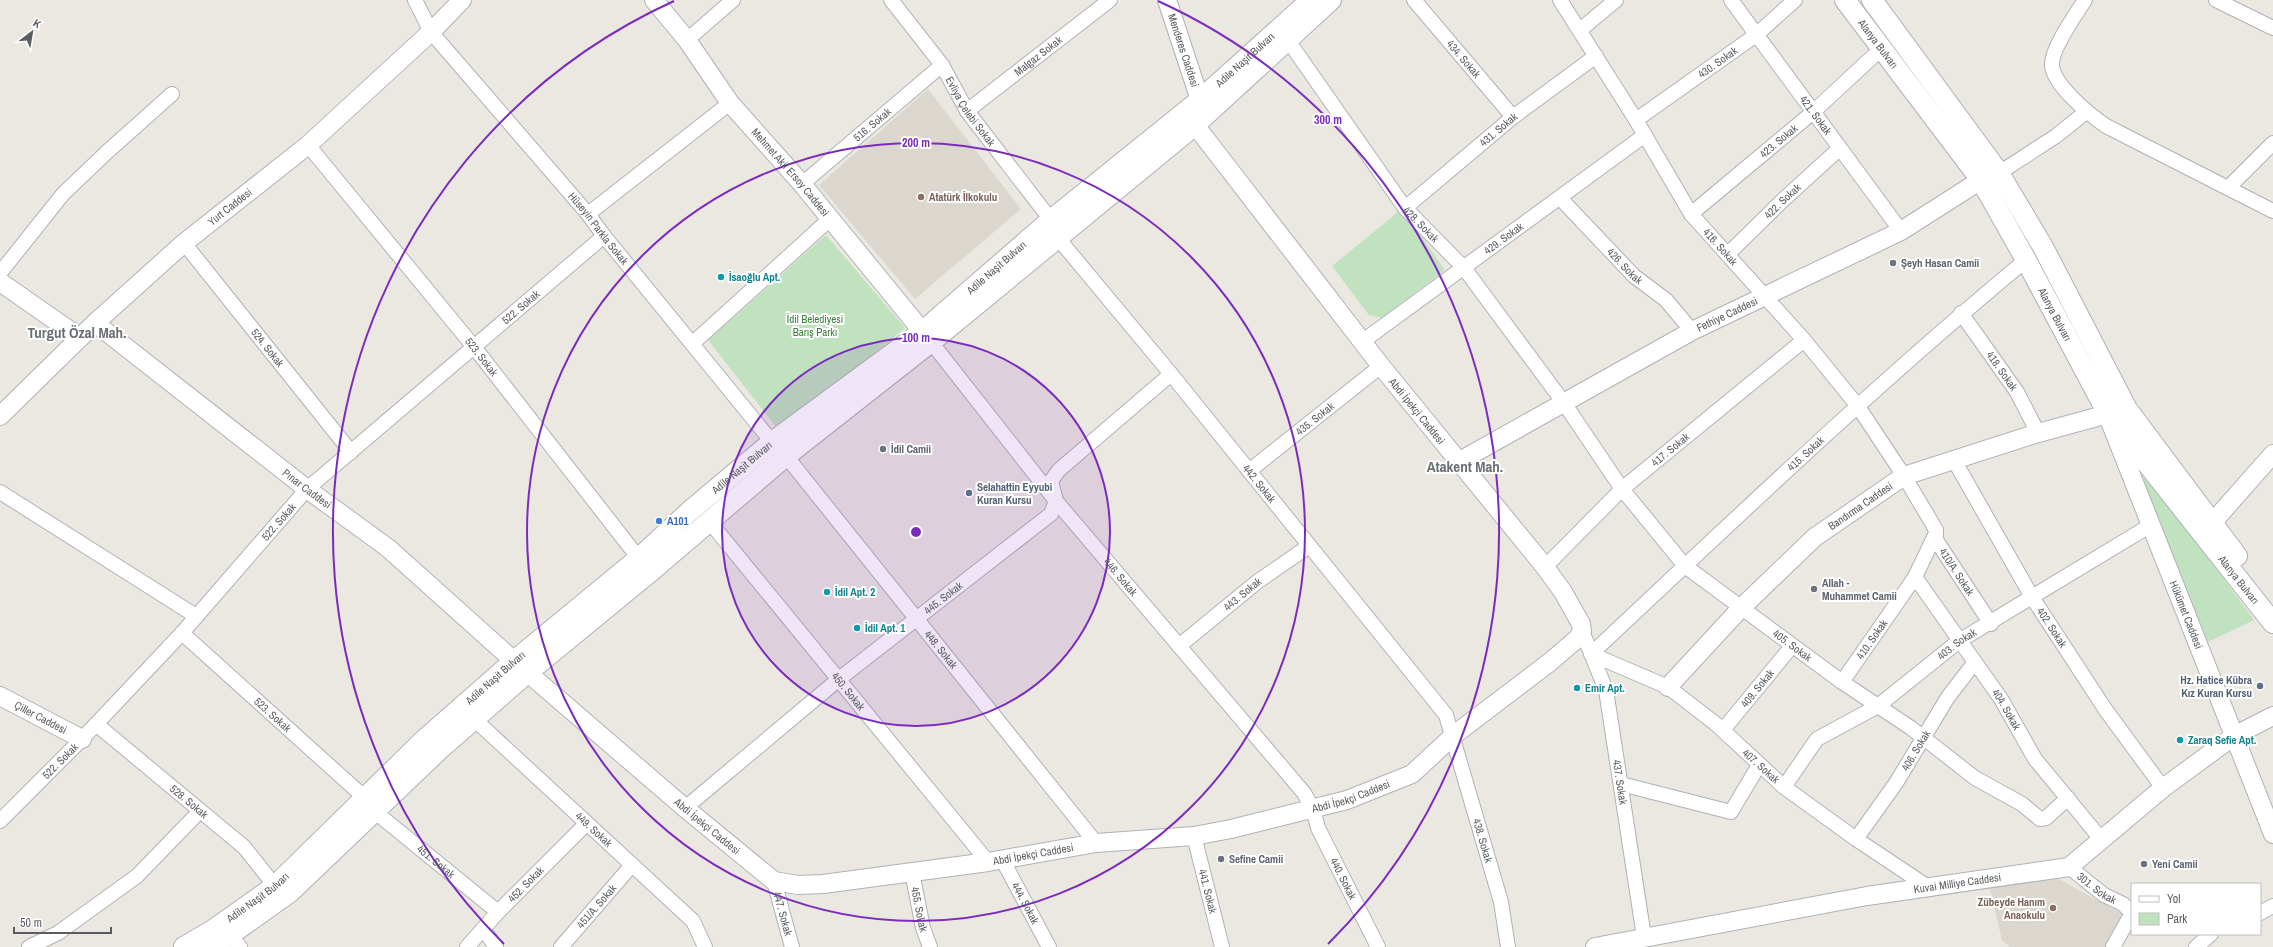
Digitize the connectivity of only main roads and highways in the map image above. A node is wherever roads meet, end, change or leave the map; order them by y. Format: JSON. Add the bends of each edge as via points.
{"nodes":[{"id":1,"x":1311,"y":0,"type":"edge"},
{"id":2,"x":1330,"y":0,"type":"edge"},
{"id":3,"x":1845,"y":0,"type":"edge"},
{"id":4,"x":1872,"y":0,"type":"edge"},
{"id":5,"x":1054,"y":229,"type":"junction"},
{"id":6,"x":779,"y":449,"type":"junction"},
{"id":7,"x":644,"y":565,"type":"junction"},
{"id":8,"x":2273,"y":601,"type":"edge"},
{"id":9,"x":2273,"y":623,"type":"edge"},
{"id":10,"x":520,"y":667,"type":"junction"},
{"id":11,"x":369,"y":804,"type":"junction"},
{"id":12,"x":235,"y":941,"type":"edge"},
{"id":13,"x":184,"y":947,"type":"edge"},
{"id":14,"x":213,"y":947,"type":"edge"}],
"edges":[{"from":1,"to":5,"type":"main road","name":"Adile Naşit Bulvarı"},
{"from":2,"to":5,"type":"main road","name":"Adile Naşit Bulvarı","via":[[1196,125]]},
{"from":3,"to":9,"type":"main road","name":"Alanya Bulvarı","via":[[1981,180],[2108,414]]},
{"from":4,"to":8,"type":"main road","name":"Alanya Bulvarı","via":[[1999,173],[2042,247],[2128,409]]},
{"from":5,"to":6,"type":"main road","name":"Adile Naşit Bulvarı","via":[[927,336]]},
{"from":6,"to":7,"type":"main road","name":"Adile Naşit Bulvarı","via":[[709,521]]},
{"from":6,"to":7,"type":"main road","name":"Adile Naşit Bulvarı","via":[[690,511]]},
{"from":7,"to":10,"type":"main road","name":"Adile Naşit Bulvarı"},
{"from":10,"to":11,"type":"main road","name":"Adile Naşit Bulvarı","via":[[474,719]]},
{"from":10,"to":11,"type":"main road","name":"Adile Naşit Bulvarı","via":[[458,709]]},
{"from":11,"to":12,"type":"main road","name":"Adile Naşit Bulvarı","via":[[290,892]]},
{"from":11,"to":13,"type":"main road","name":"Adile Naşit Bulvarı","via":[[275,886],[213,930]]},
{"from":12,"to":14,"type":"main road","name":"Adile Naşit Bulvarı"}]}
